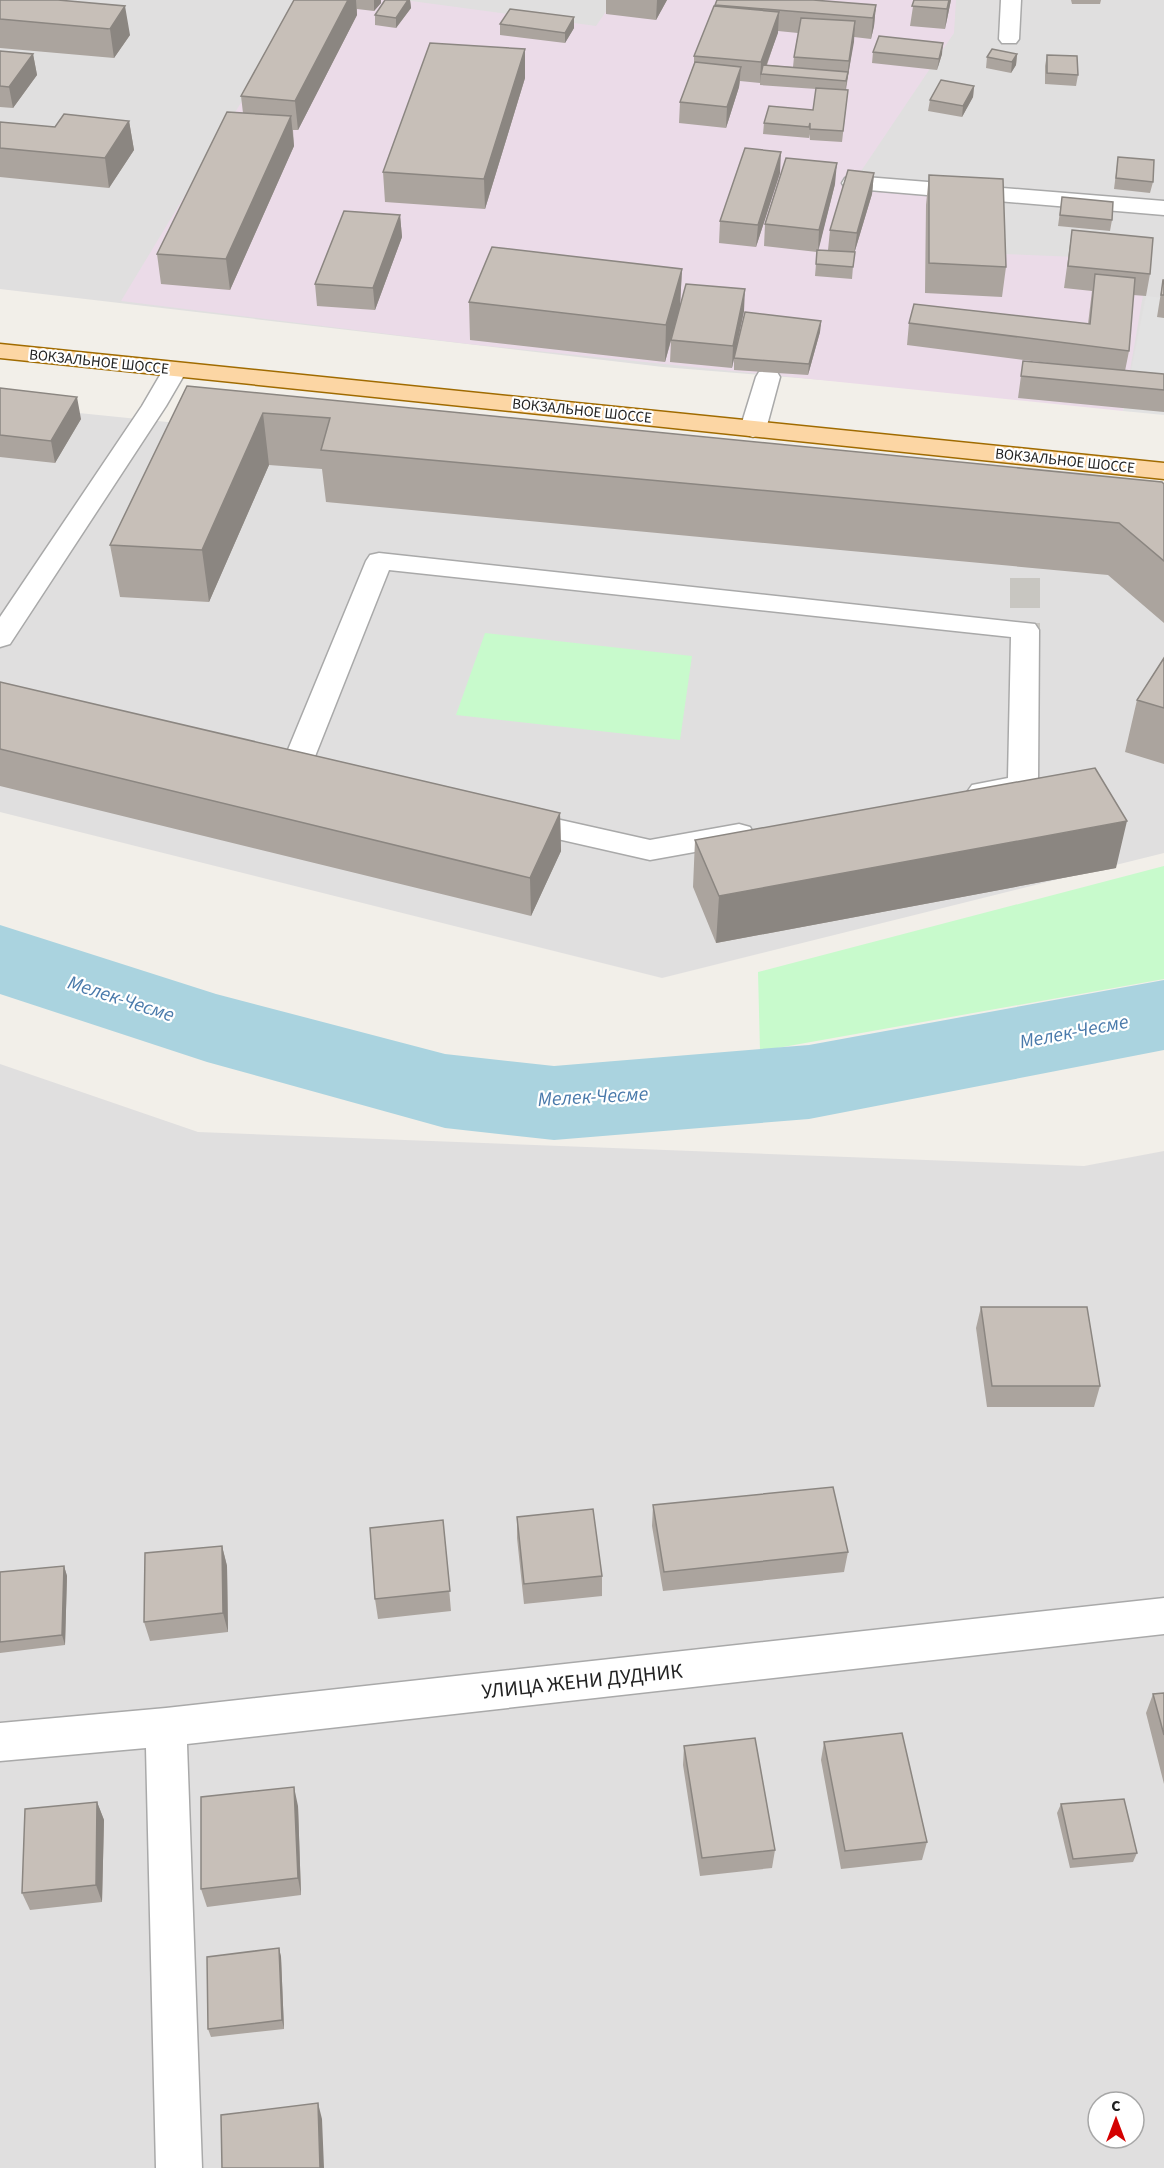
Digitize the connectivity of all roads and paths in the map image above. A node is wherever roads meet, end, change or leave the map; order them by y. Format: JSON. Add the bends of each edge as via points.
{"nodes":[{"id":1,"x":1011,"y":0,"type":"edge"},
{"id":2,"x":1009,"y":39,"type":"dead end"},
{"id":3,"x":852,"y":183,"type":"edge"},
{"id":4,"x":1164,"y":208,"type":"edge"},
{"id":5,"x":0,"y":351,"type":"edge"},
{"id":6,"x":175,"y":370,"type":"junction"},
{"id":7,"x":768,"y":377,"type":"dead end"},
{"id":8,"x":753,"y":429,"type":"junction"},
{"id":9,"x":1164,"y":471,"type":"edge"},
{"id":10,"x":0,"y":639,"type":"edge"},
{"id":11,"x":295,"y":769,"type":"edge"},
{"id":12,"x":953,"y":797,"type":"edge"},
{"id":13,"x":489,"y":813,"type":"edge"},
{"id":14,"x":766,"y":830,"type":"edge"},
{"id":15,"x":1164,"y":1616,"type":"edge"},
{"id":16,"x":166,"y":1727,"type":"junction"},
{"id":17,"x":0,"y":1742,"type":"edge"},
{"id":18,"x":179,"y":2168,"type":"edge"}],
"edges":[{"from":1,"to":2,"type":"street"},
{"from":3,"to":4,"type":"street"},
{"from":5,"to":6,"type":"main road","name":"ВОКЗАЛЬНОЕ ШОССЕ"},
{"from":6,"to":8,"type":"main road","name":"ВОКЗАЛЬНОЕ ШОССЕ"},
{"from":6,"to":10,"type":"street"},
{"from":7,"to":8,"type":"street"},
{"from":8,"to":9,"type":"main road","name":"ВОКЗАЛЬНОЕ ШОССЕ","via":[[1028,468]]},
{"from":11,"to":12,"type":"street","via":[[379,561],[1025,630],[1023,785]]},
{"from":13,"to":14,"type":"street","via":[[650,850]]},
{"from":15,"to":16,"type":"street","name":"УЛИЦА ЖЕНИ ДУДНИК"},
{"from":16,"to":17,"type":"street","name":"УЛИЦА ЖЕНИ ДУДНИК"},
{"from":16,"to":18,"type":"street"}]}
